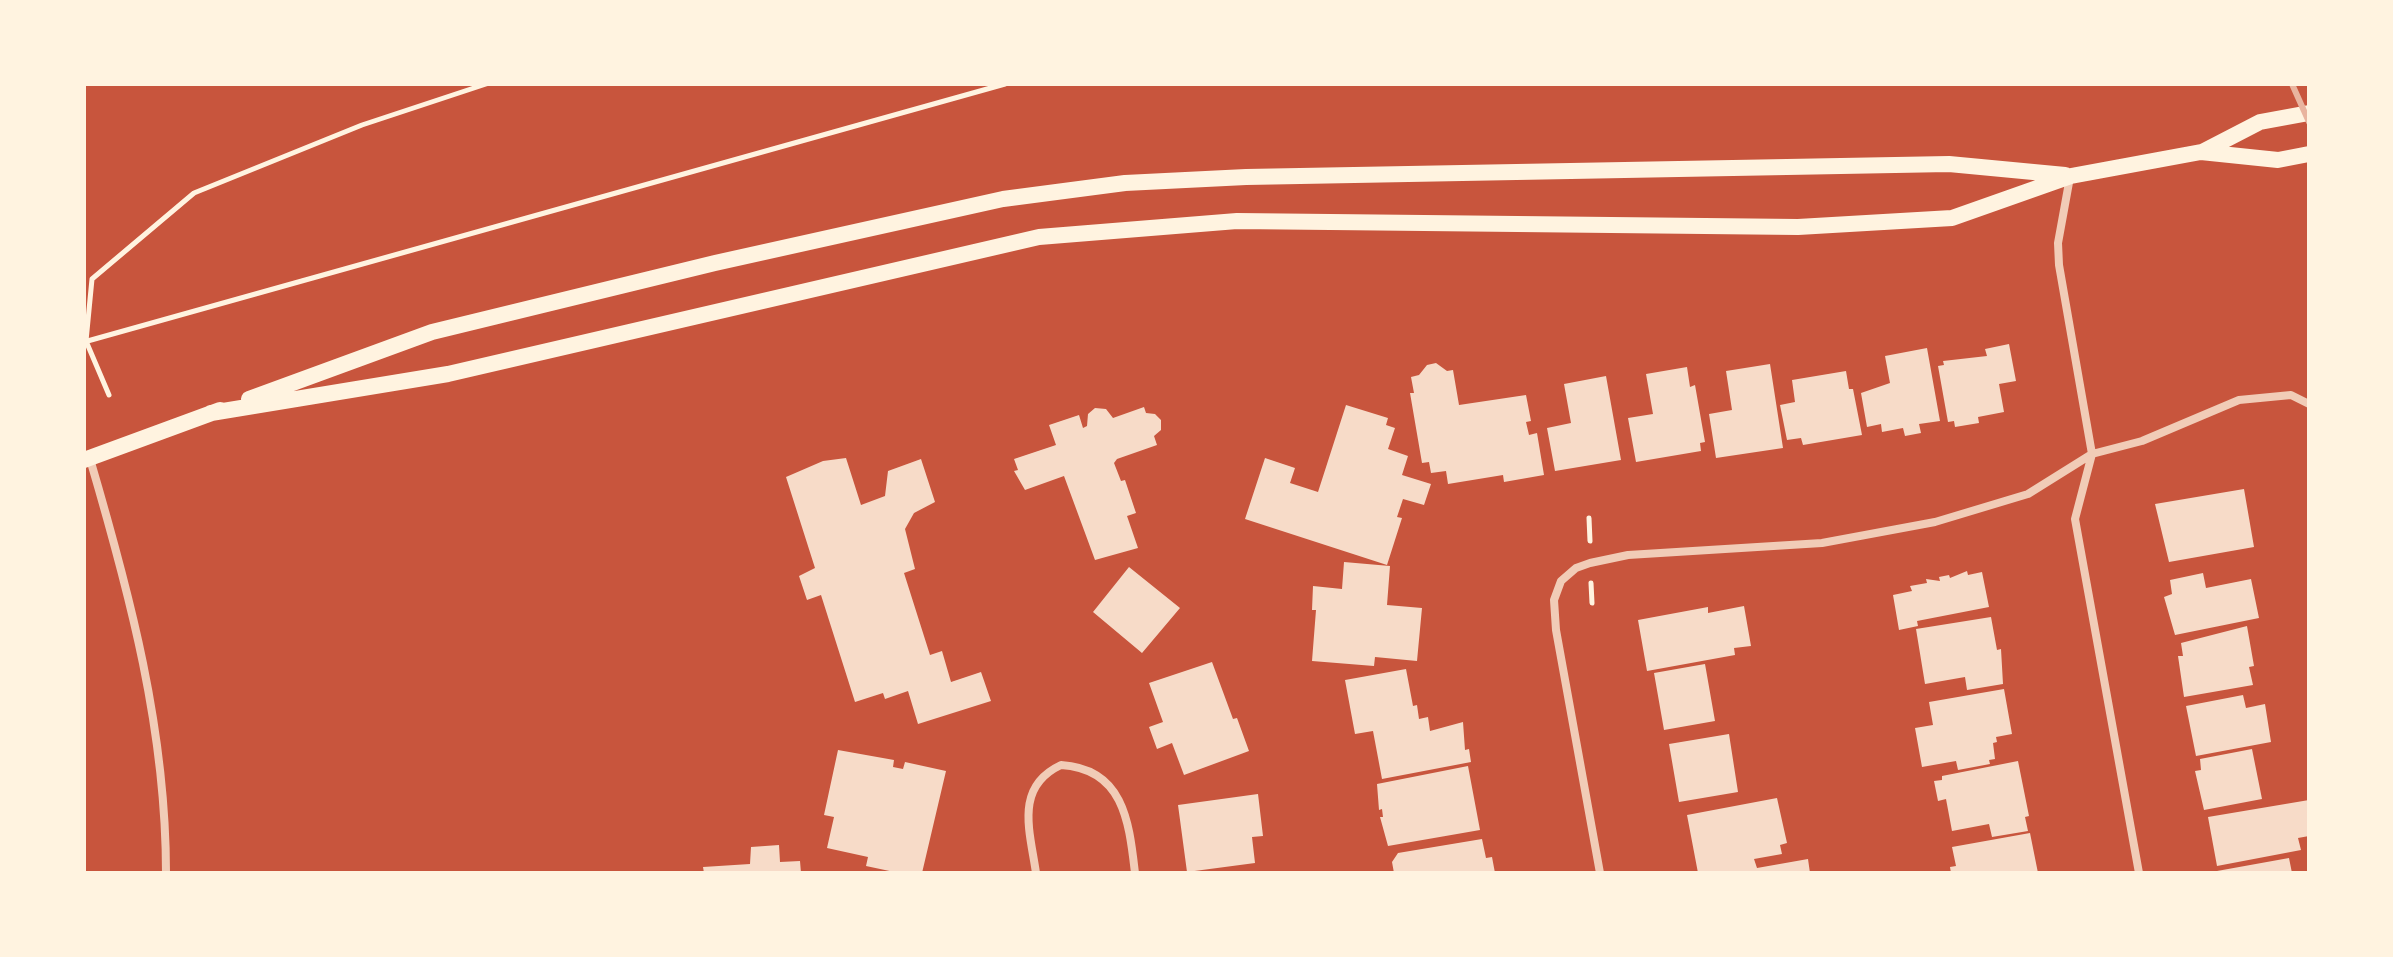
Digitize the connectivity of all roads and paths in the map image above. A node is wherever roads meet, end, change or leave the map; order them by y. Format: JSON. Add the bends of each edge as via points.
{"nodes":[{"id":1,"x":486,"y":84,"type":"edge"},
{"id":2,"x":1005,"y":84,"type":"edge"},
{"id":3,"x":2309,"y":113,"type":"edge"},
{"id":4,"x":2201,"y":152,"type":"junction"},
{"id":5,"x":2309,"y":154,"type":"edge"},
{"id":6,"x":2071,"y":176,"type":"junction"},
{"id":7,"x":85,"y":341,"type":"edge"},
{"id":8,"x":109,"y":395,"type":"dead end"},
{"id":9,"x":2309,"y":404,"type":"edge"},
{"id":10,"x":211,"y":413,"type":"junction"},
{"id":11,"x":2092,"y":454,"type":"junction"},
{"id":12,"x":87,"y":459,"type":"edge"},
{"id":13,"x":166,"y":873,"type":"edge"},
{"id":14,"x":1036,"y":873,"type":"edge"},
{"id":15,"x":1135,"y":873,"type":"edge"},
{"id":16,"x":1600,"y":873,"type":"edge"},
{"id":17,"x":2139,"y":873,"type":"edge"}],
"edges":[{"from":1,"to":7,"type":"path","via":[[362,125],[194,193],[92,279]]},
{"from":2,"to":7,"type":"path"},
{"from":3,"to":4,"type":"main road","via":[[2260,122]]},
{"from":4,"to":5,"type":"main road","via":[[2278,160]]},
{"from":4,"to":6,"type":"main road"},
{"from":6,"to":10,"type":"main road","via":[[1936,219],[1798,227],[1237,221],[1039,237],[448,374]]},
{"from":6,"to":10,"type":"main road","via":[[1949,164],[1125,183],[1003,199],[432,332]]},
{"from":6,"to":11,"type":"street","via":[[2059,265]]},
{"from":7,"to":8,"type":"path"},
{"from":9,"to":11,"type":"street","via":[[2291,395],[2239,400],[2142,441]]},
{"from":10,"to":12,"type":"main road"},
{"from":11,"to":16,"type":"street","via":[[2028,494],[1935,522],[1822,543],[1628,555],[1576,568],[1561,581],[1554,600],[1556,630]]},
{"from":11,"to":17,"type":"street","via":[[2075,519]]},
{"from":12,"to":13,"type":"street","via":[[148,675]]},
{"from":14,"to":15,"type":"street","via":[[1029,804],[1035,784],[1061,765],[1091,771],[1112,789],[1130,831]]}]}
